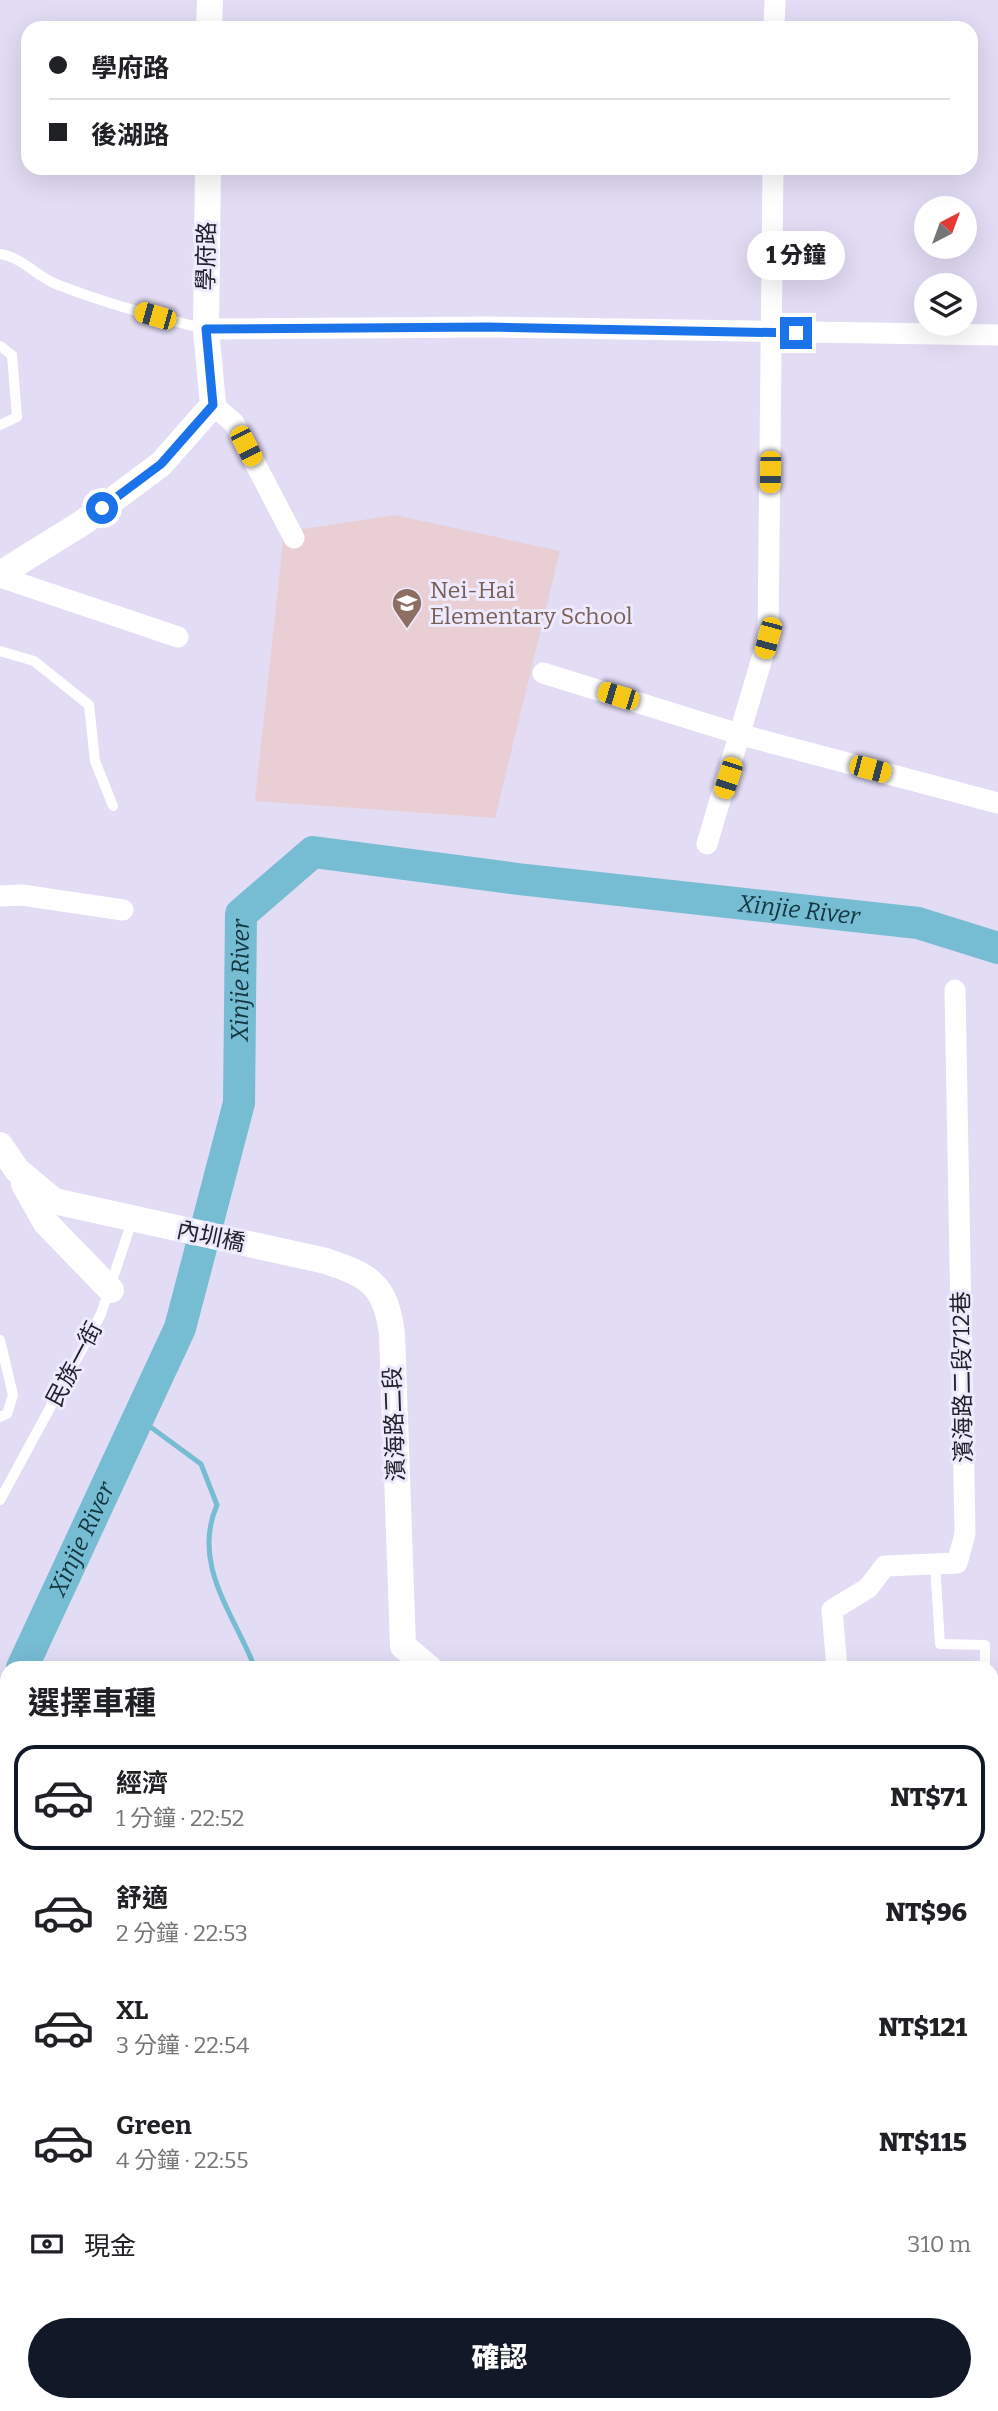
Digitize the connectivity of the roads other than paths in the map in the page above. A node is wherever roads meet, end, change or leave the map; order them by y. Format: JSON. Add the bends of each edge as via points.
{"nodes":[{"id":1,"x":210,"y":0,"type":"edge"},
{"id":2,"x":775,"y":0,"type":"edge"},
{"id":3,"x":209,"y":21,"type":"edge"},
{"id":4,"x":775,"y":21,"type":"edge"},
{"id":5,"x":208,"y":175,"type":"edge"},
{"id":6,"x":773,"y":175,"type":"edge"},
{"id":7,"x":0,"y":254,"type":"edge"},
{"id":8,"x":206,"y":329,"type":"junction"},
{"id":9,"x":771,"y":332,"type":"junction"},
{"id":10,"x":998,"y":335,"type":"edge"},
{"id":11,"x":0,"y":346,"type":"edge"},
{"id":12,"x":213,"y":405,"type":"junction"},
{"id":13,"x":0,"y":425,"type":"edge"},
{"id":14,"x":294,"y":538,"type":"dead end"},
{"id":15,"x":0,"y":575,"type":"edge"},
{"id":16,"x":178,"y":637,"type":"dead end"},
{"id":17,"x":0,"y":651,"type":"edge"},
{"id":18,"x":543,"y":673,"type":"dead end"},
{"id":19,"x":742,"y":735,"type":"junction"},
{"id":20,"x":998,"y":803,"type":"edge"},
{"id":21,"x":113,"y":806,"type":"dead end"},
{"id":22,"x":707,"y":844,"type":"dead end"},
{"id":23,"x":0,"y":896,"type":"edge"},
{"id":24,"x":123,"y":910,"type":"dead end"},
{"id":25,"x":956,"y":990,"type":"dead end"},
{"id":26,"x":0,"y":1145,"type":"edge"},
{"id":27,"x":17,"y":1170,"type":"junction"},
{"id":28,"x":142,"y":1222,"type":"junction"},
{"id":29,"x":269,"y":1249,"type":"joint"},
{"id":30,"x":111,"y":1290,"type":"junction"},
{"id":31,"x":0,"y":1340,"type":"edge"},
{"id":32,"x":0,"y":1417,"type":"edge"},
{"id":33,"x":0,"y":1500,"type":"edge"},
{"id":34,"x":935,"y":1564,"type":"junction"},
{"id":35,"x":403,"y":1657,"type":"edge"},
{"id":36,"x":836,"y":1661,"type":"edge"},
{"id":37,"x":985,"y":1661,"type":"edge"}],
"edges":[{"from":1,"to":3,"type":"street"},
{"from":2,"to":4,"type":"street"},
{"from":5,"to":8,"type":"street","name":"學府路"},
{"from":6,"to":9,"type":"street"},
{"from":7,"to":8,"type":"lane","via":[[12,256],[80,294]]},
{"from":8,"to":9,"type":"street"},
{"from":8,"to":12,"type":"street","name":"學府路"},
{"from":9,"to":10,"type":"street"},
{"from":9,"to":19,"type":"street","via":[[768,638]]},
{"from":11,"to":13,"type":"lane","via":[[12,355],[17,417]]},
{"from":12,"to":14,"type":"street","via":[[234,423]]},
{"from":12,"to":15,"type":"street","via":[[161,464],[82,523]]},
{"from":15,"to":16,"type":"street"},
{"from":17,"to":21,"type":"lane","via":[[34,662],[89,705],[95,761]]},
{"from":18,"to":19,"type":"street"},
{"from":19,"to":20,"type":"street"},
{"from":19,"to":22,"type":"street"},
{"from":23,"to":24,"type":"street"},
{"from":25,"to":34,"type":"street","name":"濱海路二段712巷","via":[[965,1534],[957,1563]]},
{"from":26,"to":27,"type":"street"},
{"from":27,"to":28,"type":"street","name":"內圳橋","via":[[54,1201]]},
{"from":27,"to":30,"type":"street","via":[[46,1223]]},
{"from":28,"to":29,"type":"street","name":"內圳橋"},
{"from":28,"to":30,"type":"lane","name":"民族一街"},
{"from":29,"to":35,"type":"street","name":"濱海路二段","via":[[355,1271],[374,1282],[389,1311]]},
{"from":30,"to":33,"type":"lane","name":"民族一街"},
{"from":31,"to":32,"type":"lane","via":[[13,1395],[7,1414]]},
{"from":34,"to":36,"type":"street","name":"濱海路二段712巷","via":[[885,1566],[868,1588],[832,1611]]},
{"from":34,"to":37,"type":"lane","via":[[940,1644],[985,1645]]}]}
